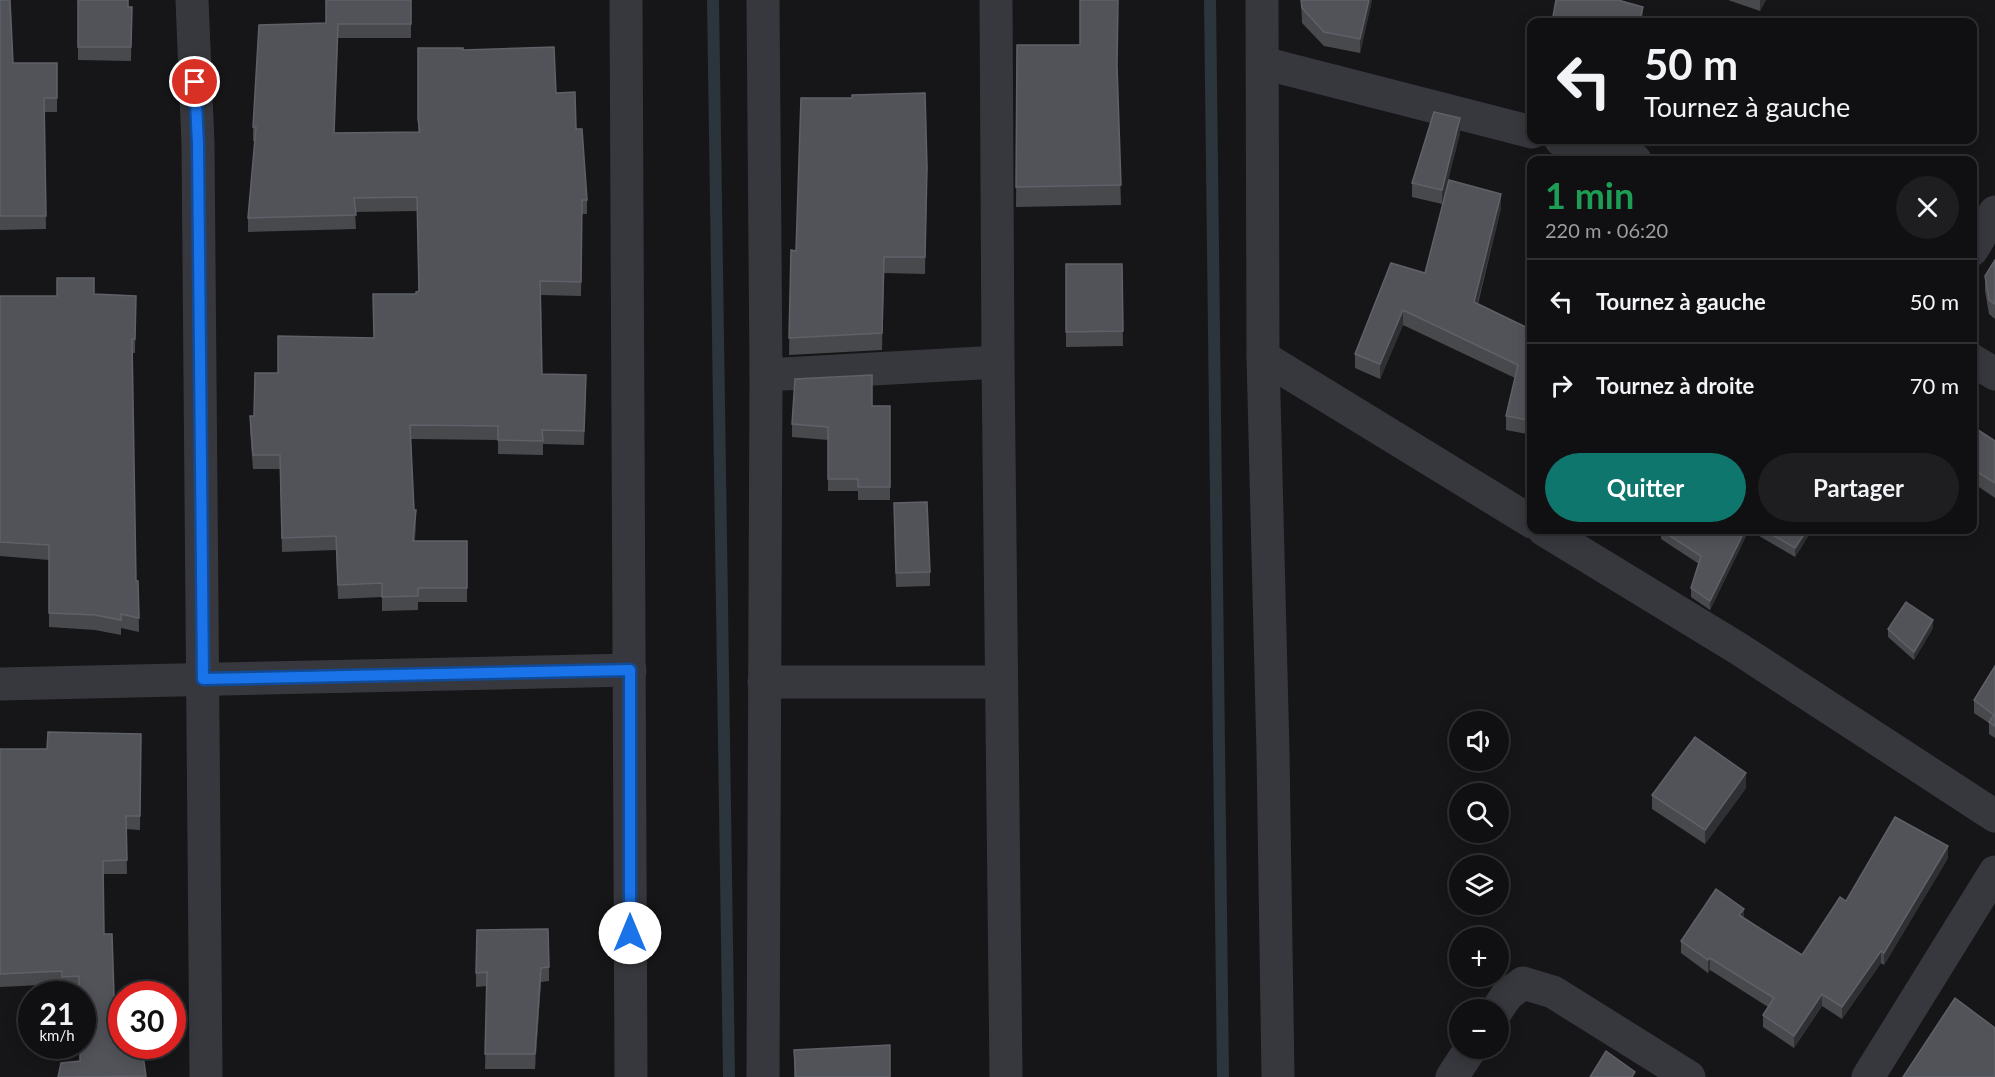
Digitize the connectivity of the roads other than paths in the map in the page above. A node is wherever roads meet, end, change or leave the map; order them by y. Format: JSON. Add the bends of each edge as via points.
{"nodes":[{"id":1,"x":192,"y":0,"type":"edge"},
{"id":2,"x":626,"y":0,"type":"edge"},
{"id":3,"x":763,"y":0,"type":"edge"},
{"id":4,"x":996,"y":0,"type":"edge"},
{"id":5,"x":1262,"y":0,"type":"edge"},
{"id":6,"x":1263,"y":63,"type":"junction"},
{"id":7,"x":1527,"y":131,"type":"edge"},
{"id":8,"x":1576,"y":144,"type":"edge"},
{"id":9,"x":1620,"y":156,"type":"edge"},
{"id":10,"x":1995,"y":212,"type":"edge"},
{"id":11,"x":1977,"y":242,"type":"edge"},
{"id":12,"x":1263,"y":357,"type":"junction"},
{"id":13,"x":998,"y":362,"type":"junction"},
{"id":14,"x":1977,"y":363,"type":"edge"},
{"id":15,"x":1995,"y":374,"type":"edge"},
{"id":16,"x":766,"y":375,"type":"junction"},
{"id":17,"x":1527,"y":519,"type":"edge"},
{"id":18,"x":1551,"y":534,"type":"edge"},
{"id":19,"x":630,"y":670,"type":"junction"},
{"id":20,"x":203,"y":679,"type":"junction"},
{"id":21,"x":764,"y":682,"type":"junction"},
{"id":22,"x":1001,"y":682,"type":"junction"},
{"id":23,"x":0,"y":684,"type":"edge"},
{"id":24,"x":1995,"y":816,"type":"edge"},
{"id":25,"x":1995,"y":872,"type":"edge"},
{"id":26,"x":1504,"y":999,"type":"edge"},
{"id":27,"x":1464,"y":1059,"type":"edge"},
{"id":28,"x":206,"y":1077,"type":"edge"},
{"id":29,"x":631,"y":1077,"type":"edge"},
{"id":30,"x":763,"y":1077,"type":"edge"},
{"id":31,"x":1006,"y":1077,"type":"edge"},
{"id":32,"x":1278,"y":1077,"type":"edge"},
{"id":33,"x":1452,"y":1077,"type":"edge"},
{"id":34,"x":1689,"y":1077,"type":"edge"},
{"id":35,"x":1868,"y":1077,"type":"edge"}],
"edges":[{"from":1,"to":20,"type":"street","via":[[198,144]]},
{"from":2,"to":19,"type":"street"},
{"from":3,"to":16,"type":"street"},
{"from":4,"to":13,"type":"street"},
{"from":5,"to":6,"type":"street"},
{"from":6,"to":7,"type":"street"},
{"from":6,"to":12,"type":"street"},
{"from":8,"to":9,"type":"street"},
{"from":10,"to":11,"type":"street"},
{"from":12,"to":17,"type":"street"},
{"from":12,"to":32,"type":"street"},
{"from":13,"to":16,"type":"street"},
{"from":13,"to":22,"type":"street"},
{"from":14,"to":15,"type":"street"},
{"from":16,"to":21,"type":"street"},
{"from":18,"to":24,"type":"street","via":[[1739,649]]},
{"from":19,"to":20,"type":"street"},
{"from":19,"to":29,"type":"street"},
{"from":20,"to":23,"type":"street"},
{"from":20,"to":28,"type":"street"},
{"from":21,"to":22,"type":"street"},
{"from":21,"to":30,"type":"street"},
{"from":22,"to":31,"type":"street"},
{"from":25,"to":35,"type":"street"},
{"from":26,"to":34,"type":"street","via":[[1523,983],[1553,992]]},
{"from":27,"to":33,"type":"street"}]}
